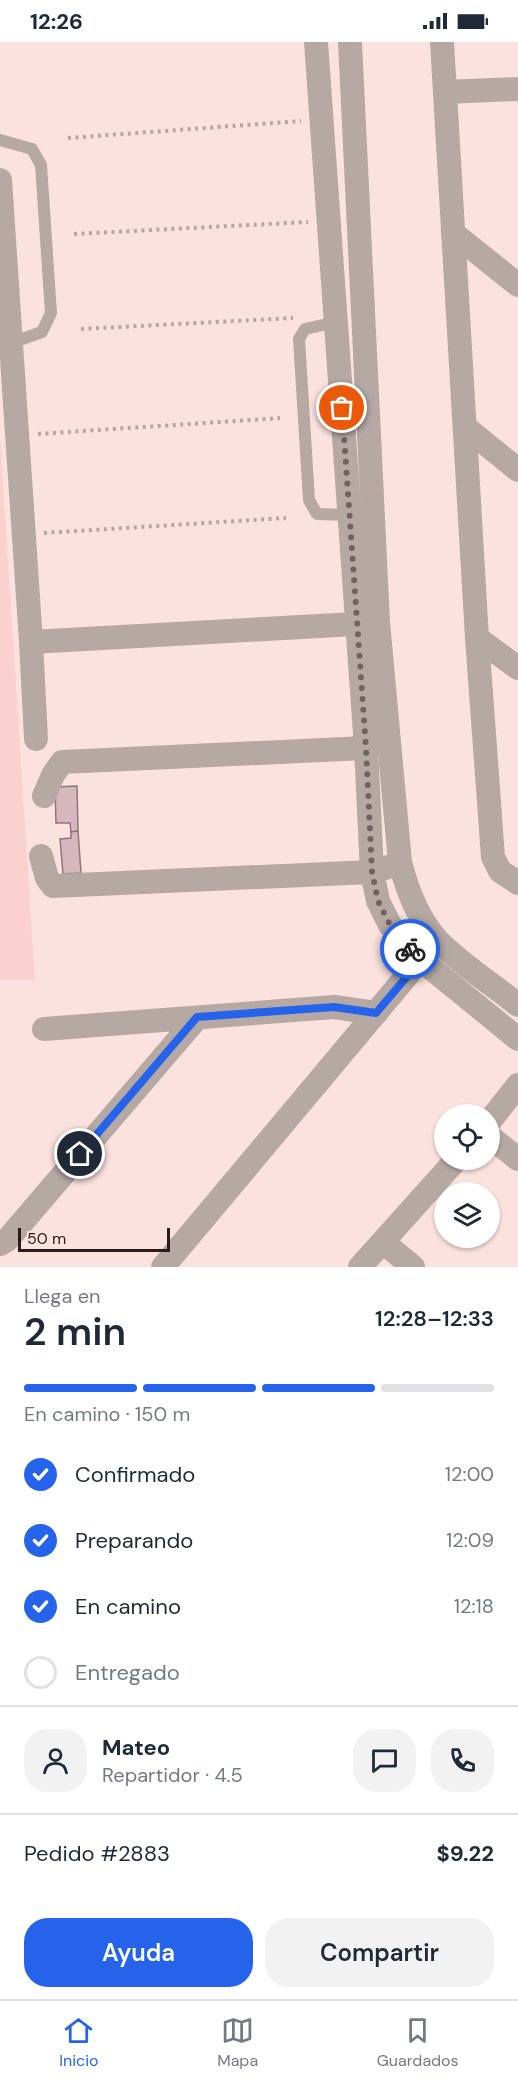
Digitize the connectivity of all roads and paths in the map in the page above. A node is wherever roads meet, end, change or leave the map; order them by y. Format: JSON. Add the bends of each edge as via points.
{"nodes":[{"id":1,"x":316,"y":42,"type":"edge"},
{"id":2,"x":350,"y":42,"type":"edge"},
{"id":3,"x":442,"y":42,"type":"edge"},
{"id":4,"x":518,"y":89,"type":"edge"},
{"id":5,"x":445,"y":92,"type":"junction"},
{"id":6,"x":322,"y":119,"type":"junction"},
{"id":7,"x":68,"y":138,"type":"dead end"},
{"id":8,"x":0,"y":140,"type":"edge"},
{"id":9,"x":0,"y":180,"type":"edge"},
{"id":10,"x":330,"y":221,"type":"junction"},
{"id":11,"x":453,"y":233,"type":"junction"},
{"id":12,"x":74,"y":234,"type":"dead end"},
{"id":13,"x":518,"y":285,"type":"edge"},
{"id":14,"x":294,"y":318,"type":"dead end"},
{"id":15,"x":336,"y":322,"type":"junction"},
{"id":16,"x":81,"y":329,"type":"dead end"},
{"id":17,"x":11,"y":342,"type":"junction"},
{"id":18,"x":280,"y":418,"type":"dead end"},
{"id":19,"x":465,"y":428,"type":"junction"},
{"id":20,"x":17,"y":435,"type":"junction"},
{"id":21,"x":518,"y":470,"type":"edge"},
{"id":22,"x":350,"y":515,"type":"junction"},
{"id":23,"x":286,"y":518,"type":"dead end"},
{"id":24,"x":24,"y":534,"type":"junction"},
{"id":25,"x":368,"y":623,"type":"junction"},
{"id":26,"x":477,"y":638,"type":"junction"},
{"id":27,"x":32,"y":642,"type":"junction"},
{"id":28,"x":518,"y":668,"type":"edge"},
{"id":29,"x":36,"y":739,"type":"dead end"},
{"id":30,"x":366,"y":748,"type":"junction"},
{"id":31,"x":44,"y":796,"type":"dead end"},
{"id":32,"x":41,"y":856,"type":"dead end"},
{"id":33,"x":400,"y":862,"type":"junction"},
{"id":34,"x":372,"y":872,"type":"junction"},
{"id":35,"x":518,"y":883,"type":"edge"},
{"id":36,"x":437,"y":940,"type":"junction"},
{"id":37,"x":421,"y":960,"type":"junction"},
{"id":38,"x":518,"y":1005,"type":"edge"},
{"id":39,"x":376,"y":1013,"type":"junction"},
{"id":40,"x":197,"y":1017,"type":"junction"},
{"id":41,"x":44,"y":1029,"type":"dead end"},
{"id":42,"x":518,"y":1039,"type":"edge"},
{"id":43,"x":518,"y":1085,"type":"edge"},
{"id":44,"x":500,"y":1108,"type":"edge"},
{"id":45,"x":500,"y":1145,"type":"edge"},
{"id":46,"x":518,"y":1159,"type":"edge"},
{"id":47,"x":447,"y":1170,"type":"edge"},
{"id":48,"x":383,"y":1242,"type":"junction"},
{"id":49,"x":0,"y":1244,"type":"edge"},
{"id":50,"x":163,"y":1267,"type":"edge"},
{"id":51,"x":360,"y":1267,"type":"edge"},
{"id":52,"x":413,"y":1267,"type":"edge"}],
"edges":[{"from":1,"to":6,"type":"street"},
{"from":2,"to":25,"type":"street"},
{"from":3,"to":5,"type":"street"},
{"from":4,"to":5,"type":"street"},
{"from":5,"to":11,"type":"street"},
{"from":6,"to":7,"type":"path"},
{"from":6,"to":10,"type":"street"},
{"from":8,"to":17,"type":"lane","via":[[32,148],[41,165],[51,313],[42,332]]},
{"from":9,"to":17,"type":"street"},
{"from":10,"to":12,"type":"path"},
{"from":10,"to":15,"type":"street"},
{"from":11,"to":13,"type":"street"},
{"from":11,"to":19,"type":"street"},
{"from":14,"to":16,"type":"path"},
{"from":15,"to":22,"type":"street"},
{"from":15,"to":22,"type":"lane","via":[[305,329],[299,339],[305,454],[309,500],[317,514]]},
{"from":17,"to":20,"type":"street"},
{"from":18,"to":20,"type":"path"},
{"from":19,"to":21,"type":"street"},
{"from":19,"to":26,"type":"street"},
{"from":20,"to":24,"type":"street"},
{"from":22,"to":25,"type":"street"},
{"from":23,"to":24,"type":"path"},
{"from":24,"to":27,"type":"street"},
{"from":25,"to":27,"type":"street"},
{"from":25,"to":30,"type":"street"},
{"from":25,"to":33,"type":"street"},
{"from":26,"to":28,"type":"street"},
{"from":26,"to":35,"type":"street","via":[[493,857],[501,871]]},
{"from":27,"to":29,"type":"street"},
{"from":30,"to":31,"type":"street","via":[[62,762]]},
{"from":30,"to":34,"type":"street"},
{"from":32,"to":34,"type":"street","via":[[53,886]]},
{"from":33,"to":34,"type":"street"},
{"from":33,"to":36,"type":"street","via":[[406,887]]},
{"from":34,"to":37,"type":"street","via":[[378,901],[390,925]]},
{"from":36,"to":37,"type":"street"},
{"from":36,"to":38,"type":"street"},
{"from":37,"to":39,"type":"street"},
{"from":37,"to":42,"type":"street"},
{"from":39,"to":40,"type":"street","via":[[334,1007]]},
{"from":39,"to":50,"type":"street"},
{"from":40,"to":41,"type":"street"},
{"from":40,"to":49,"type":"street"},
{"from":43,"to":44,"type":"street"},
{"from":45,"to":46,"type":"street"},
{"from":47,"to":48,"type":"street"},
{"from":48,"to":51,"type":"street"},
{"from":48,"to":52,"type":"street"}]}
